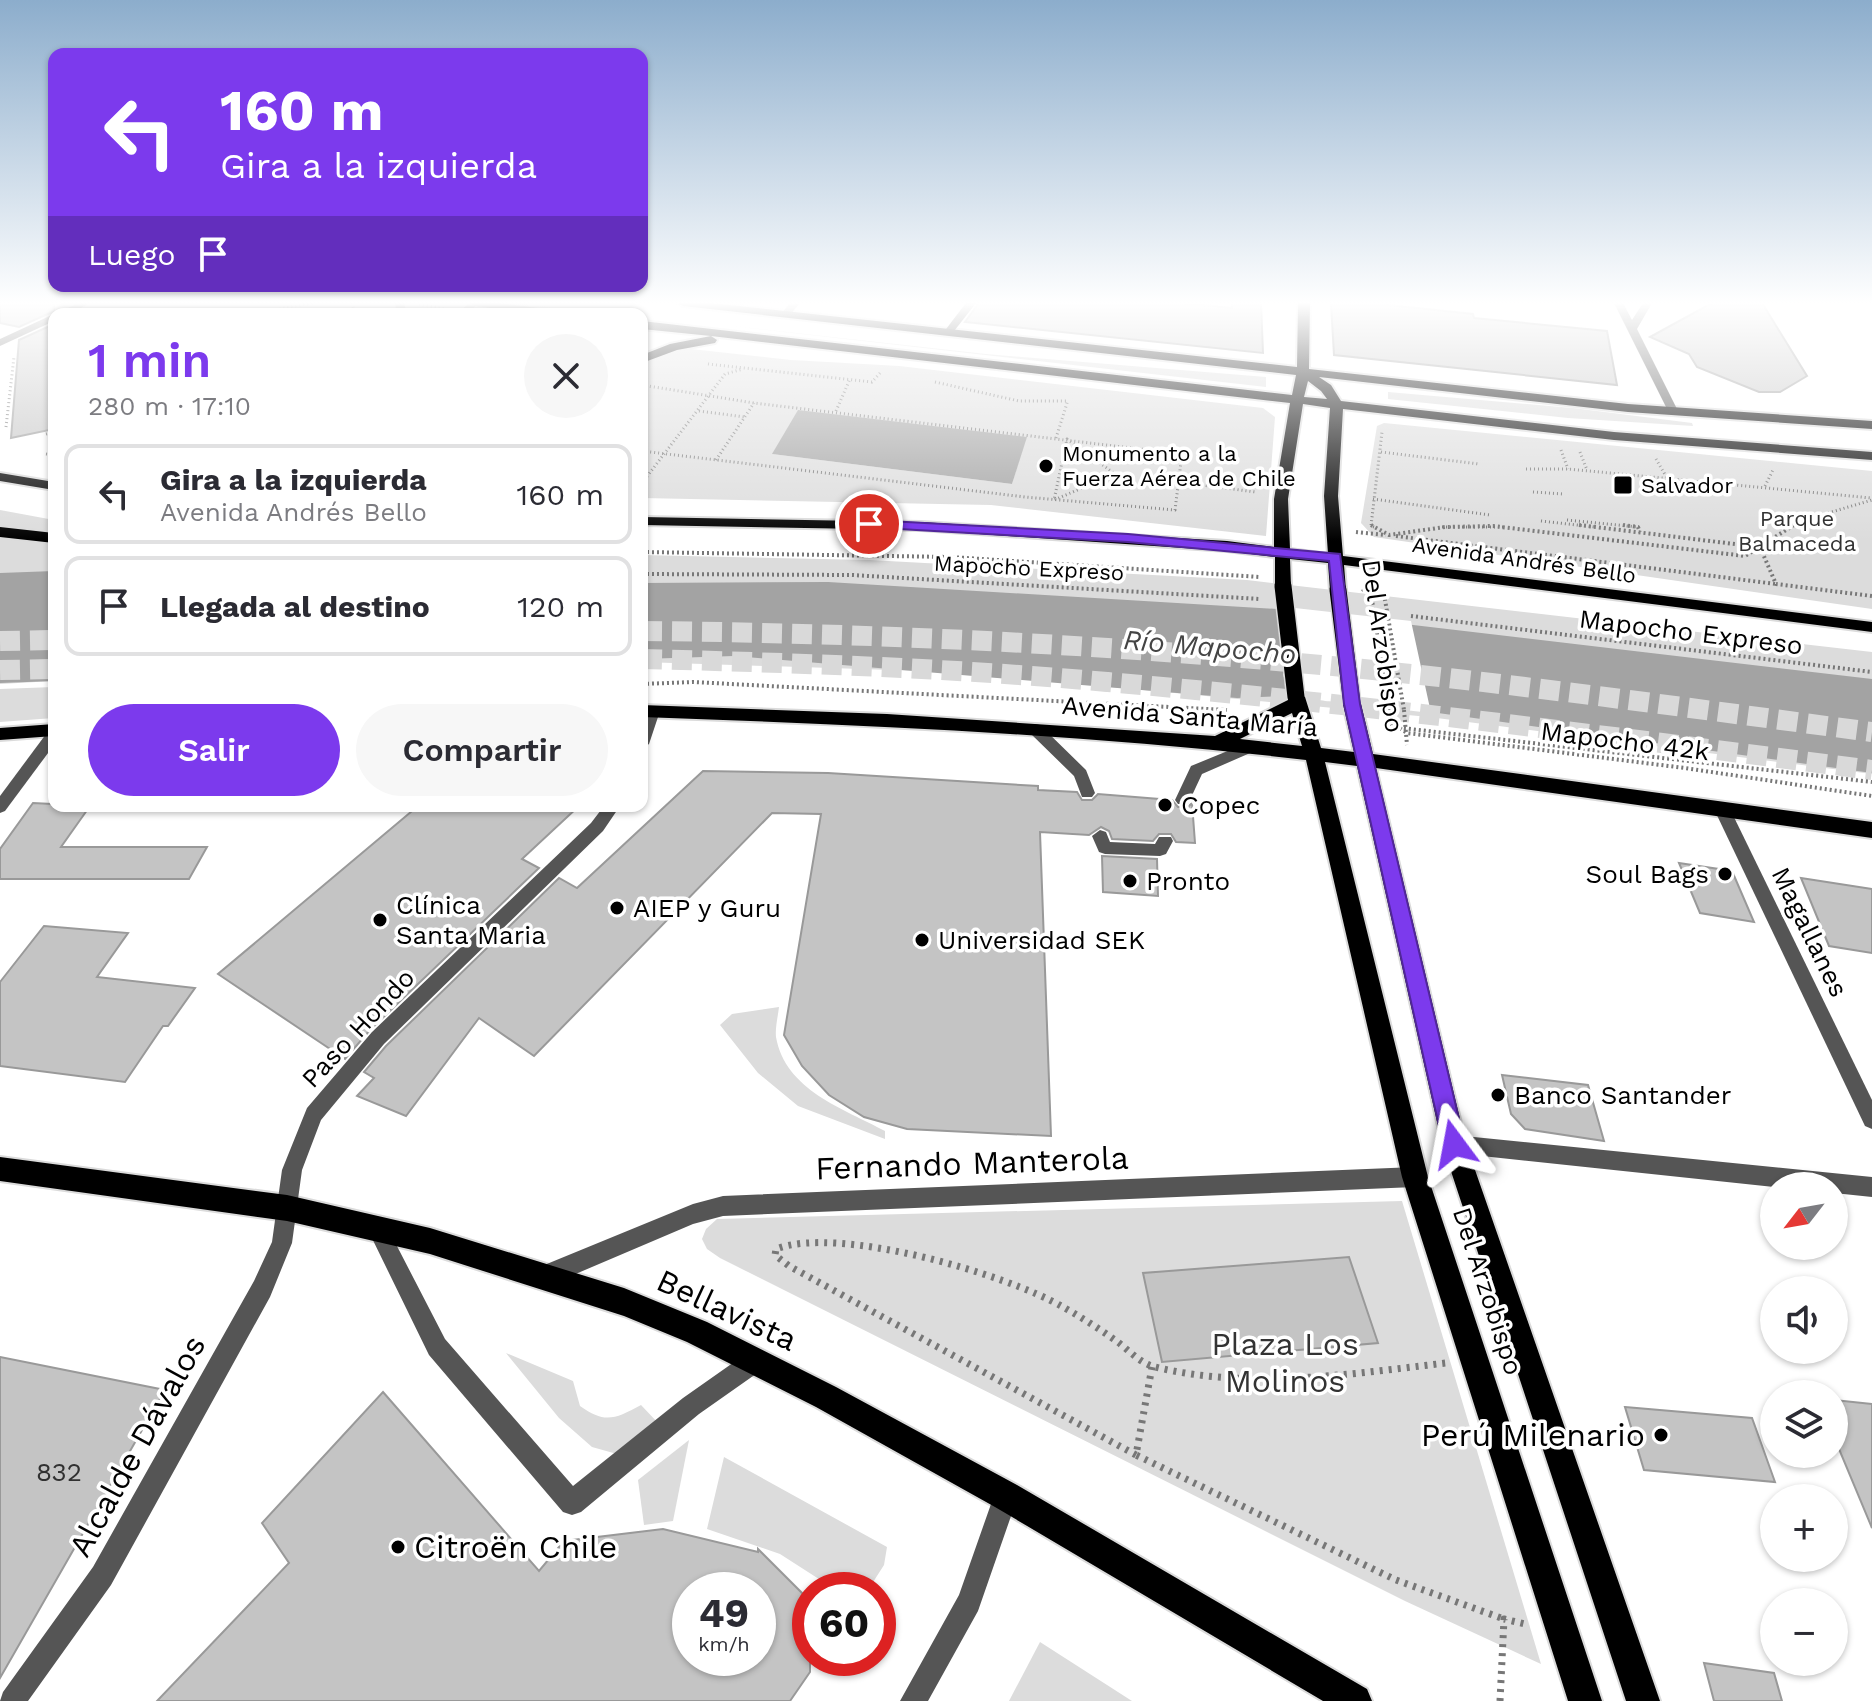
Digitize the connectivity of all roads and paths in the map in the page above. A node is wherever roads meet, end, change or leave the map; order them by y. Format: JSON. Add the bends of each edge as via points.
{"nodes":[{"id":1,"x":10,"y":382,"type":"edge"},
{"id":2,"x":719,"y":382,"type":"edge"},
{"id":3,"x":849,"y":382,"type":"edge"},
{"id":4,"x":937,"y":382,"type":"edge"},
{"id":5,"x":1141,"y":382,"type":"edge"},
{"id":6,"x":1301,"y":382,"type":"edge"},
{"id":7,"x":1317,"y":382,"type":"edge"},
{"id":8,"x":1394,"y":382,"type":"edge"},
{"id":9,"x":1658,"y":382,"type":"edge"},
{"id":10,"x":648,"y":386,"type":"edge"},
{"id":11,"x":1072,"y":390,"type":"dead end"},
{"id":12,"x":709,"y":397,"type":"junction"},
{"id":13,"x":1297,"y":400,"type":"junction"},
{"id":14,"x":1068,"y":401,"type":"junction"},
{"id":15,"x":754,"y":403,"type":"junction"},
{"id":16,"x":1337,"y":405,"type":"junction"},
{"id":17,"x":698,"y":411,"type":"junction"},
{"id":18,"x":836,"y":411,"type":"junction"},
{"id":19,"x":1673,"y":411,"type":"junction"},
{"id":20,"x":745,"y":417,"type":"junction"},
{"id":21,"x":1872,"y":425,"type":"edge"},
{"id":22,"x":6,"y":427,"type":"dead end"},
{"id":23,"x":1380,"y":432,"type":"dead end"},
{"id":24,"x":1056,"y":438,"type":"junction"},
{"id":25,"x":1067,"y":439,"type":"junction"},
{"id":26,"x":1579,"y":448,"type":"dead end"},
{"id":27,"x":648,"y":452,"type":"edge"},
{"id":28,"x":1381,"y":452,"type":"junction"},
{"id":29,"x":664,"y":454,"type":"junction"},
{"id":30,"x":1654,"y":455,"type":"dead end"},
{"id":31,"x":1872,"y":456,"type":"edge"},
{"id":32,"x":716,"y":460,"type":"junction"},
{"id":33,"x":1479,"y":464,"type":"dead end"},
{"id":34,"x":1526,"y":469,"type":"dead end"},
{"id":35,"x":1559,"y":469,"type":"junction"},
{"id":36,"x":1587,"y":470,"type":"junction"},
{"id":37,"x":1595,"y":474,"type":"junction"},
{"id":38,"x":648,"y":475,"type":"edge"},
{"id":39,"x":1642,"y":476,"type":"junction"},
{"id":40,"x":0,"y":477,"type":"edge"},
{"id":41,"x":1668,"y":479,"type":"junction"},
{"id":42,"x":1597,"y":481,"type":"dead end"},
{"id":43,"x":1178,"y":482,"type":"junction"},
{"id":44,"x":48,"y":485,"type":"edge"},
{"id":45,"x":1256,"y":492,"type":"dead end"},
{"id":46,"x":1533,"y":492,"type":"dead end"},
{"id":47,"x":1563,"y":494,"type":"dead end"},
{"id":48,"x":1373,"y":499,"type":"junction"},
{"id":49,"x":1872,"y":499,"type":"edge"},
{"id":50,"x":1054,"y":500,"type":"junction"},
{"id":51,"x":1490,"y":515,"type":"dead end"},
{"id":52,"x":1612,"y":518,"type":"dead end"},
{"id":53,"x":1567,"y":520,"type":"dead end"},
{"id":54,"x":648,"y":521,"type":"edge"},
{"id":55,"x":1541,"y":521,"type":"dead end"},
{"id":56,"x":1594,"y":525,"type":"junction"},
{"id":57,"x":1615,"y":525,"type":"junction"},
{"id":58,"x":0,"y":532,"type":"edge"},
{"id":59,"x":1640,"y":533,"type":"junction"},
{"id":60,"x":1389,"y":535,"type":"junction"},
{"id":61,"x":48,"y":537,"type":"edge"},
{"id":62,"x":1760,"y":547,"type":"junction"},
{"id":63,"x":1281,"y":551,"type":"junction"},
{"id":64,"x":648,"y":552,"type":"edge"},
{"id":65,"x":1335,"y":557,"type":"junction"},
{"id":66,"x":648,"y":574,"type":"edge"},
{"id":67,"x":1283,"y":582,"type":"junction"},
{"id":68,"x":1776,"y":584,"type":"junction"},
{"id":69,"x":1338,"y":588,"type":"junction"},
{"id":70,"x":1383,"y":592,"type":"dead end"},
{"id":71,"x":1872,"y":596,"type":"edge"},
{"id":72,"x":1271,"y":600,"type":"dead end"},
{"id":73,"x":1411,"y":616,"type":"dead end"},
{"id":74,"x":1872,"y":627,"type":"edge"},
{"id":75,"x":1872,"y":672,"type":"edge"},
{"id":76,"x":648,"y":684,"type":"edge"},
{"id":77,"x":1297,"y":700,"type":"junction"},
{"id":78,"x":648,"y":711,"type":"edge"},
{"id":79,"x":1277,"y":713,"type":"junction"},
{"id":80,"x":1354,"y":713,"type":"junction"},
{"id":81,"x":1396,"y":727,"type":"junction"},
{"id":82,"x":1035,"y":729,"type":"junction"},
{"id":83,"x":1407,"y":731,"type":"junction"},
{"id":84,"x":48,"y":732,"type":"edge"},
{"id":85,"x":0,"y":734,"type":"edge"},
{"id":86,"x":48,"y":740,"type":"edge"},
{"id":87,"x":1218,"y":743,"type":"junction"},
{"id":88,"x":1252,"y":746,"type":"junction"},
{"id":89,"x":1314,"y":754,"type":"junction"},
{"id":90,"x":1365,"y":760,"type":"junction"},
{"id":91,"x":1407,"y":765,"type":"junction"},
{"id":92,"x":1872,"y":782,"type":"edge"},
{"id":93,"x":1087,"y":793,"type":"dead end"},
{"id":94,"x":1872,"y":796,"type":"edge"},
{"id":95,"x":1183,"y":800,"type":"dead end"},
{"id":96,"x":0,"y":807,"type":"edge"},
{"id":97,"x":1722,"y":809,"type":"junction"},
{"id":98,"x":608,"y":812,"type":"edge"},
{"id":99,"x":1872,"y":830,"type":"edge"},
{"id":100,"x":1100,"y":836,"type":"dead end"},
{"id":101,"x":1165,"y":841,"type":"dead end"},
{"id":102,"x":1872,"y":1120,"type":"edge"},
{"id":103,"x":1454,"y":1144,"type":"junction"},
{"id":104,"x":0,"y":1169,"type":"edge"},
{"id":105,"x":1415,"y":1177,"type":"junction"},
{"id":106,"x":1872,"y":1187,"type":"edge"},
{"id":107,"x":287,"y":1208,"type":"junction"},
{"id":108,"x":377,"y":1228,"type":"junction"},
{"id":109,"x":545,"y":1276,"type":"junction"},
{"id":110,"x":1475,"y":1360,"type":"junction"},
{"id":111,"x":755,"y":1361,"type":"junction"},
{"id":112,"x":1152,"y":1367,"type":"junction"},
{"id":113,"x":1136,"y":1455,"type":"junction"},
{"id":114,"x":1006,"y":1496,"type":"junction"},
{"id":115,"x":1504,"y":1619,"type":"junction"},
{"id":116,"x":1562,"y":1633,"type":"junction"},
{"id":117,"x":12,"y":1701,"type":"edge"},
{"id":118,"x":913,"y":1701,"type":"edge"},
{"id":119,"x":1355,"y":1701,"type":"edge"},
{"id":120,"x":1500,"y":1701,"type":"edge"},
{"id":121,"x":1585,"y":1701,"type":"edge"},
{"id":122,"x":1643,"y":1701,"type":"edge"}],
"edges":[{"from":1,"to":22,"type":"path"},
{"from":2,"to":12,"type":"path"},
{"from":3,"to":18,"type":"path"},
{"from":4,"to":14,"type":"path","via":[[1019,401]]},
{"from":5,"to":13,"type":"main road"},
{"from":6,"to":13,"type":"main road","name":"Del Arzobispo"},
{"from":7,"to":16,"type":"main road"},
{"from":8,"to":19,"type":"main road"},
{"from":9,"to":19,"type":"street"},
{"from":10,"to":12,"type":"path"},
{"from":11,"to":14,"type":"path"},
{"from":12,"to":15,"type":"path"},
{"from":12,"to":17,"type":"path"},
{"from":13,"to":16,"type":"main road"},
{"from":13,"to":63,"type":"main road","name":"Del Arzobispo","via":[[1283,480]]},
{"from":14,"to":24,"type":"path"},
{"from":15,"to":18,"type":"path"},
{"from":15,"to":20,"type":"path"},
{"from":16,"to":31,"type":"main road","via":[[1651,440]]},
{"from":16,"to":65,"type":"main road","name":"Del Arzobispo","via":[[1331,496]]},
{"from":17,"to":20,"type":"path"},
{"from":17,"to":29,"type":"path"},
{"from":18,"to":24,"type":"path"},
{"from":19,"to":21,"type":"main road"},
{"from":20,"to":32,"type":"path"},
{"from":23,"to":28,"type":"path"},
{"from":24,"to":25,"type":"path"},
{"from":25,"to":43,"type":"path","via":[[1182,454]]},
{"from":25,"to":50,"type":"path"},
{"from":25,"to":50,"type":"path","via":[[1115,474]]},
{"from":26,"to":36,"type":"path"},
{"from":27,"to":29,"type":"path"},
{"from":28,"to":33,"type":"path"},
{"from":28,"to":48,"type":"path"},
{"from":29,"to":32,"type":"path"},
{"from":29,"to":38,"type":"path"},
{"from":30,"to":41,"type":"path"},
{"from":32,"to":50,"type":"path"},
{"from":34,"to":35,"type":"path"},
{"from":35,"to":36,"type":"path"},
{"from":35,"to":37,"type":"path"},
{"from":36,"to":39,"type":"path"},
{"from":37,"to":39,"type":"path","via":[[1644,480]]},
{"from":37,"to":42,"type":"path"},
{"from":39,"to":41,"type":"path"},
{"from":40,"to":44,"type":"main road"},
{"from":41,"to":49,"type":"path"},
{"from":43,"to":45,"type":"path"},
{"from":43,"to":50,"type":"path","via":[[1175,510]]},
{"from":46,"to":47,"type":"path"},
{"from":48,"to":51,"type":"path"},
{"from":48,"to":60,"type":"path","via":[[1371,526]]},
{"from":49,"to":62,"type":"path","via":[[1801,521]]},
{"from":52,"to":57,"type":"path"},
{"from":53,"to":56,"type":"path"},
{"from":54,"to":63,"type":"main road","name":"Avenida Andrés Bello","via":[[987,529]]},
{"from":55,"to":56,"type":"path"},
{"from":56,"to":57,"type":"path"},
{"from":56,"to":59,"type":"path"},
{"from":57,"to":59,"type":"path","via":[[1638,527]]},
{"from":58,"to":61,"type":"highway"},
{"from":59,"to":62,"type":"path"},
{"from":60,"to":62,"type":"path","via":[[1493,526],[1745,556]]},
{"from":60,"to":68,"type":"path"},
{"from":62,"to":68,"type":"path"},
{"from":63,"to":65,"type":"main road","name":"Avenida Andrés Bello"},
{"from":63,"to":67,"type":"main road","name":"Del Arzobispo"},
{"from":64,"to":67,"type":"path","via":[[1053,561]]},
{"from":65,"to":69,"type":"main road","name":"Del Arzobispo"},
{"from":65,"to":74,"type":"main road","name":"Avenida Andrés Bello"},
{"from":66,"to":72,"type":"path","name":"Mapocho Expreso","via":[[852,575]]},
{"from":67,"to":77,"type":"main road","name":"Del Arzobispo","bridge":true},
{"from":68,"to":71,"type":"path"},
{"from":69,"to":80,"type":"main road","name":"Del Arzobispo","bridge":true},
{"from":69,"to":81,"type":"path","bridge":true,"via":[[1371,592],[1388,708]]},
{"from":70,"to":83,"type":"path","bridge":true},
{"from":73,"to":75,"type":"path","name":"Mapocho Expreso"},
{"from":76,"to":79,"type":"path"},
{"from":77,"to":79,"type":"main road"},
{"from":77,"to":89,"type":"main road","name":"Del Arzobispo"},
{"from":78,"to":82,"type":"main road","name":"Avenida Santa María"},
{"from":79,"to":87,"type":"main road"},
{"from":80,"to":81,"type":"path"},
{"from":80,"to":90,"type":"main road","name":"Del Arzobispo"},
{"from":81,"to":83,"type":"path","name":"Mapocho 42k"},
{"from":82,"to":87,"type":"main road","name":"Avenida Santa María"},
{"from":82,"to":93,"type":"street","via":[[1081,774]]},
{"from":83,"to":91,"type":"path"},
{"from":83,"to":92,"type":"path"},
{"from":83,"to":94,"type":"path","name":"Mapocho 42k"},
{"from":84,"to":85,"type":"main road"},
{"from":86,"to":96,"type":"street"},
{"from":87,"to":88,"type":"main road","name":"Avenida Santa María"},
{"from":88,"to":89,"type":"main road","name":"Avenida Santa María"},
{"from":88,"to":95,"type":"street","via":[[1196,770]]},
{"from":89,"to":90,"type":"main road","name":"Avenida Santa María"},
{"from":89,"to":105,"type":"main road","name":"Del Arzobispo"},
{"from":90,"to":91,"type":"main road","name":"Avenida Santa María"},
{"from":90,"to":103,"type":"main road","name":"Del Arzobispo"},
{"from":91,"to":97,"type":"main road","name":"Avenida Santa María"},
{"from":97,"to":99,"type":"main road","name":"Avenida Santa María"},
{"from":97,"to":102,"type":"street","name":"Magallanes"},
{"from":98,"to":107,"type":"street","name":"Paso Hondo","via":[[378,1038],[314,1114],[292,1170]]},
{"from":100,"to":101,"type":"street","via":[[1105,848],[1160,850]]},
{"from":103,"to":106,"type":"street"},
{"from":103,"to":122,"type":"main road","name":"Del Arzobispo"},
{"from":104,"to":107,"type":"main road","name":"Bellavista"},
{"from":105,"to":109,"type":"street","name":"Fernando Manterola","via":[[723,1206]]},
{"from":105,"to":110,"type":"main road","name":"Del Arzobispo"},
{"from":107,"to":108,"type":"main road","name":"Bellavista"},
{"from":107,"to":117,"type":"street","name":"Alcalde Dávalos","via":[[282,1243],[269,1275],[177,1444],[102,1576]]},
{"from":108,"to":109,"type":"main road","name":"Bellavista"},
{"from":108,"to":111,"type":"street","via":[[437,1347],[572,1503]]},
{"from":109,"to":111,"type":"main road","name":"Bellavista","via":[[683,1326]]},
{"from":110,"to":112,"type":"path","via":[[1262,1379]]},
{"from":110,"to":116,"type":"main road","name":"Del Arzobispo"},
{"from":111,"to":114,"type":"main road","name":"Bellavista"},
{"from":112,"to":113,"type":"path"},
{"from":112,"to":113,"type":"path","via":[[1080,1316],[985,1273],[845,1242],[784,1242],[776,1249],[775,1255],[789,1266]]},
{"from":113,"to":115,"type":"path","via":[[1396,1580]]},
{"from":114,"to":118,"type":"street","via":[[969,1602]]},
{"from":114,"to":119,"type":"main road","name":"Bellavista"},
{"from":115,"to":116,"type":"path"},
{"from":115,"to":120,"type":"path"},
{"from":116,"to":121,"type":"main road","name":"Del Arzobispo"}]}
